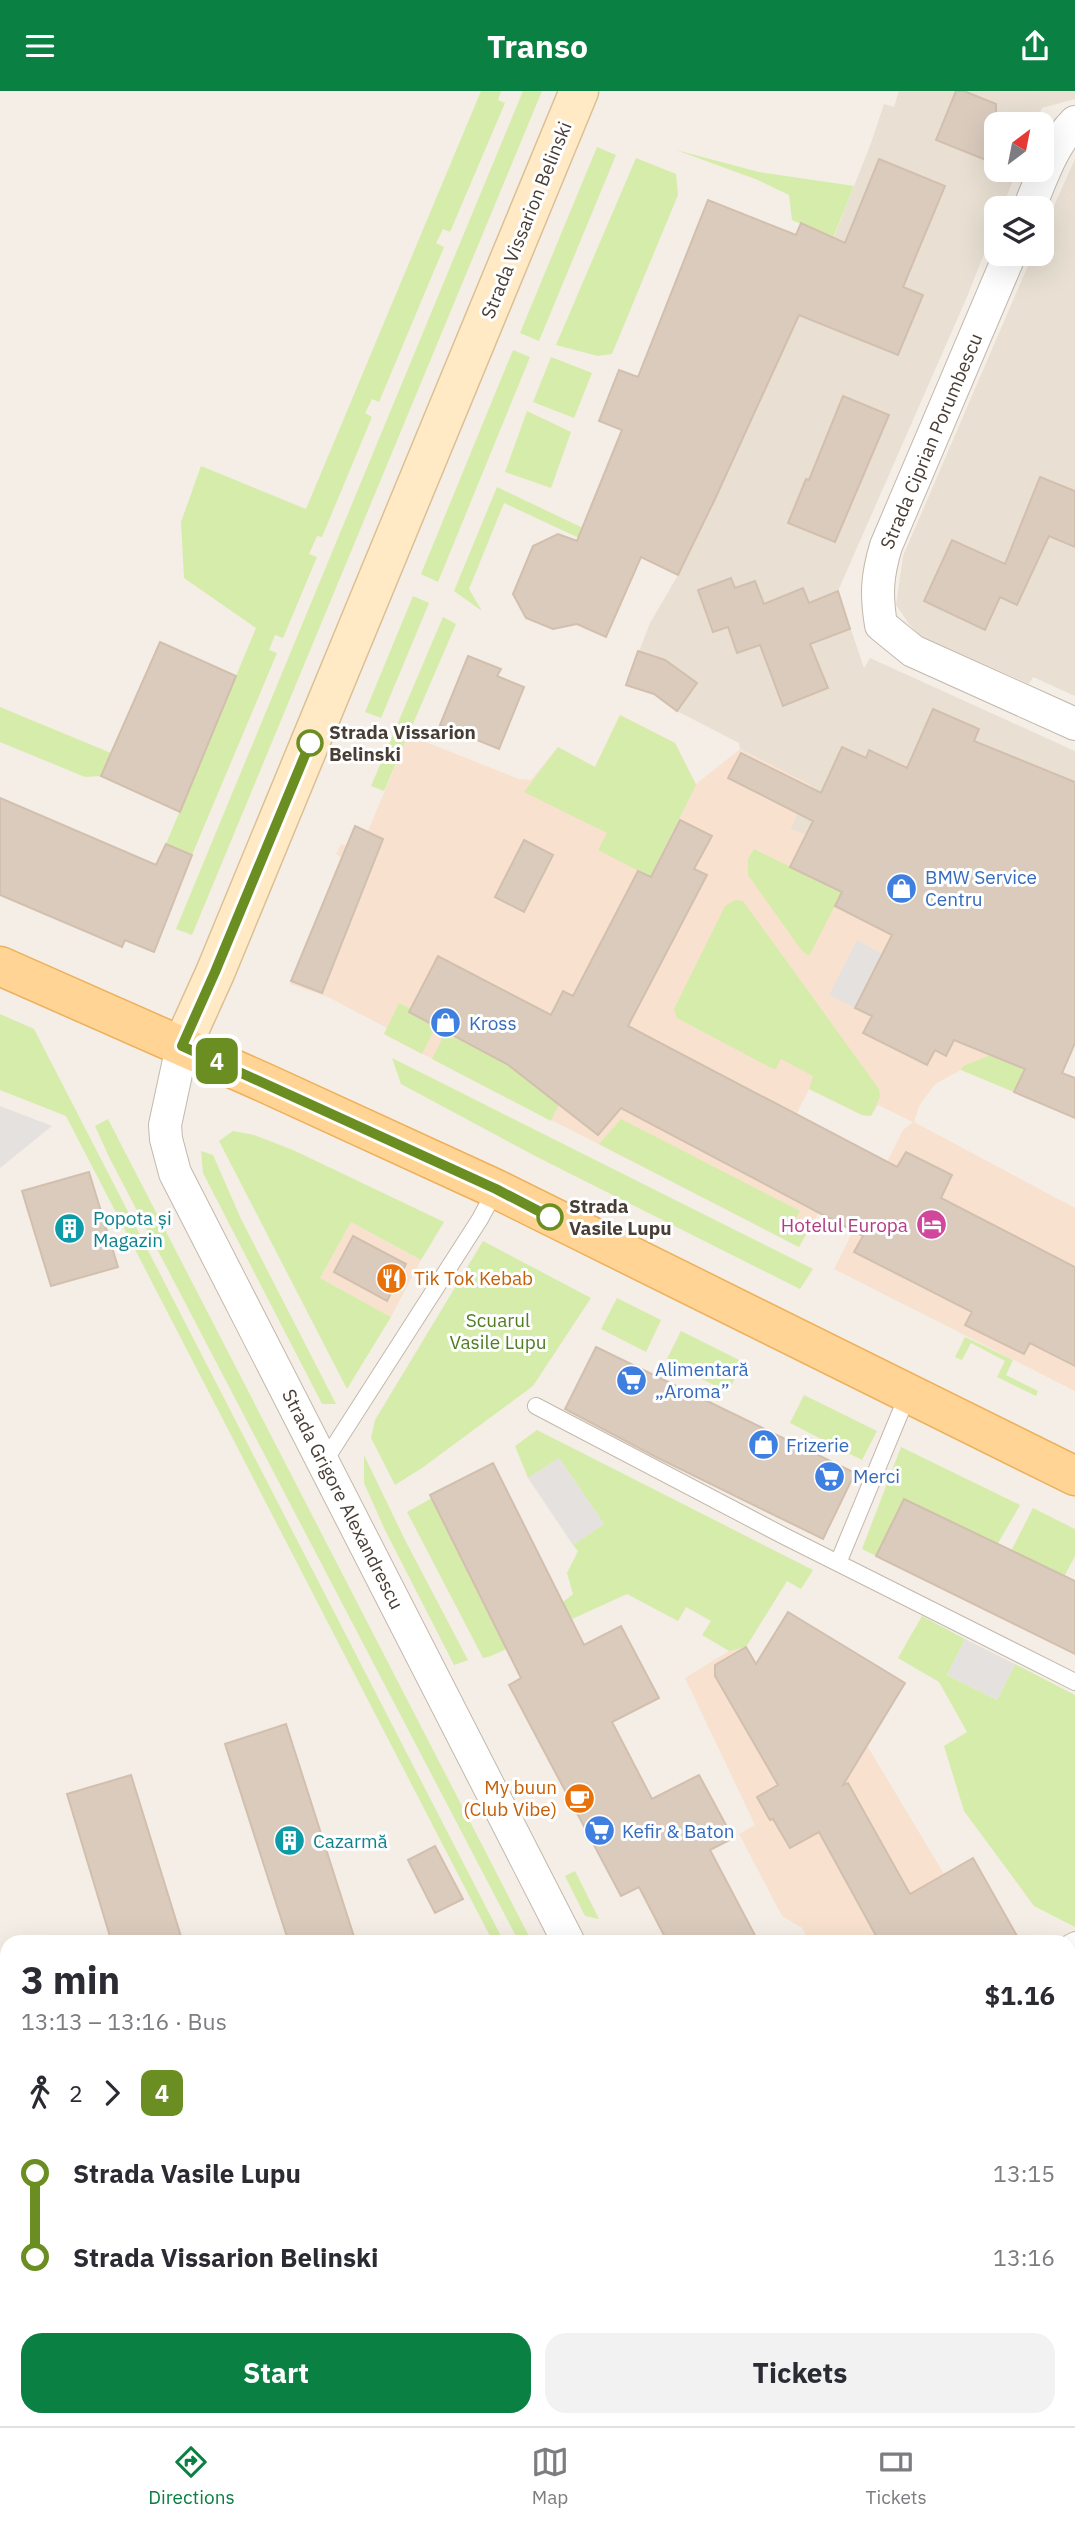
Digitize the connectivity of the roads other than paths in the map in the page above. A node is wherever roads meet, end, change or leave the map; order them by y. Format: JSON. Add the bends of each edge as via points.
{"nodes":[{"id":1,"x":579,"y":91,"type":"edge"},
{"id":2,"x":1075,"y":122,"type":"edge"},
{"id":3,"x":1034,"y":196,"type":"edge"},
{"id":4,"x":1005,"y":266,"type":"edge"},
{"id":5,"x":1075,"y":724,"type":"edge"},
{"id":6,"x":0,"y":966,"type":"edge"},
{"id":7,"x":182,"y":1046,"type":"junction"},
{"id":8,"x":496,"y":1189,"type":"junction"},
{"id":9,"x":908,"y":1394,"type":"junction"},
{"id":10,"x":536,"y":1406,"type":"dead end"},
{"id":11,"x":324,"y":1462,"type":"junction"},
{"id":12,"x":1075,"y":1476,"type":"edge"},
{"id":13,"x":838,"y":1563,"type":"junction"},
{"id":14,"x":1075,"y":1682,"type":"edge"},
{"id":15,"x":565,"y":1935,"type":"edge"}],
"edges":[{"from":1,"to":7,"type":"main road","name":"Strada Vissarion Belinski"},
{"from":2,"to":3,"type":"street","via":[[1051,156]]},
{"from":4,"to":5,"type":"street","name":"Strada Ciprian Porumbescu","via":[[886,546],[877,598],[881,625],[913,651]]},
{"from":6,"to":7,"type":"main road"},
{"from":7,"to":8,"type":"main road"},
{"from":7,"to":11,"type":"street","name":"Strada Grigore Alexandrescu","via":[[165,1125],[176,1173]]},
{"from":8,"to":9,"type":"main road"},
{"from":8,"to":11,"type":"lane"},
{"from":9,"to":12,"type":"main road"},
{"from":9,"to":13,"type":"lane"},
{"from":10,"to":13,"type":"lane"},
{"from":11,"to":15,"type":"street","name":"Strada Grigore Alexandrescu"},
{"from":13,"to":14,"type":"lane"}]}
